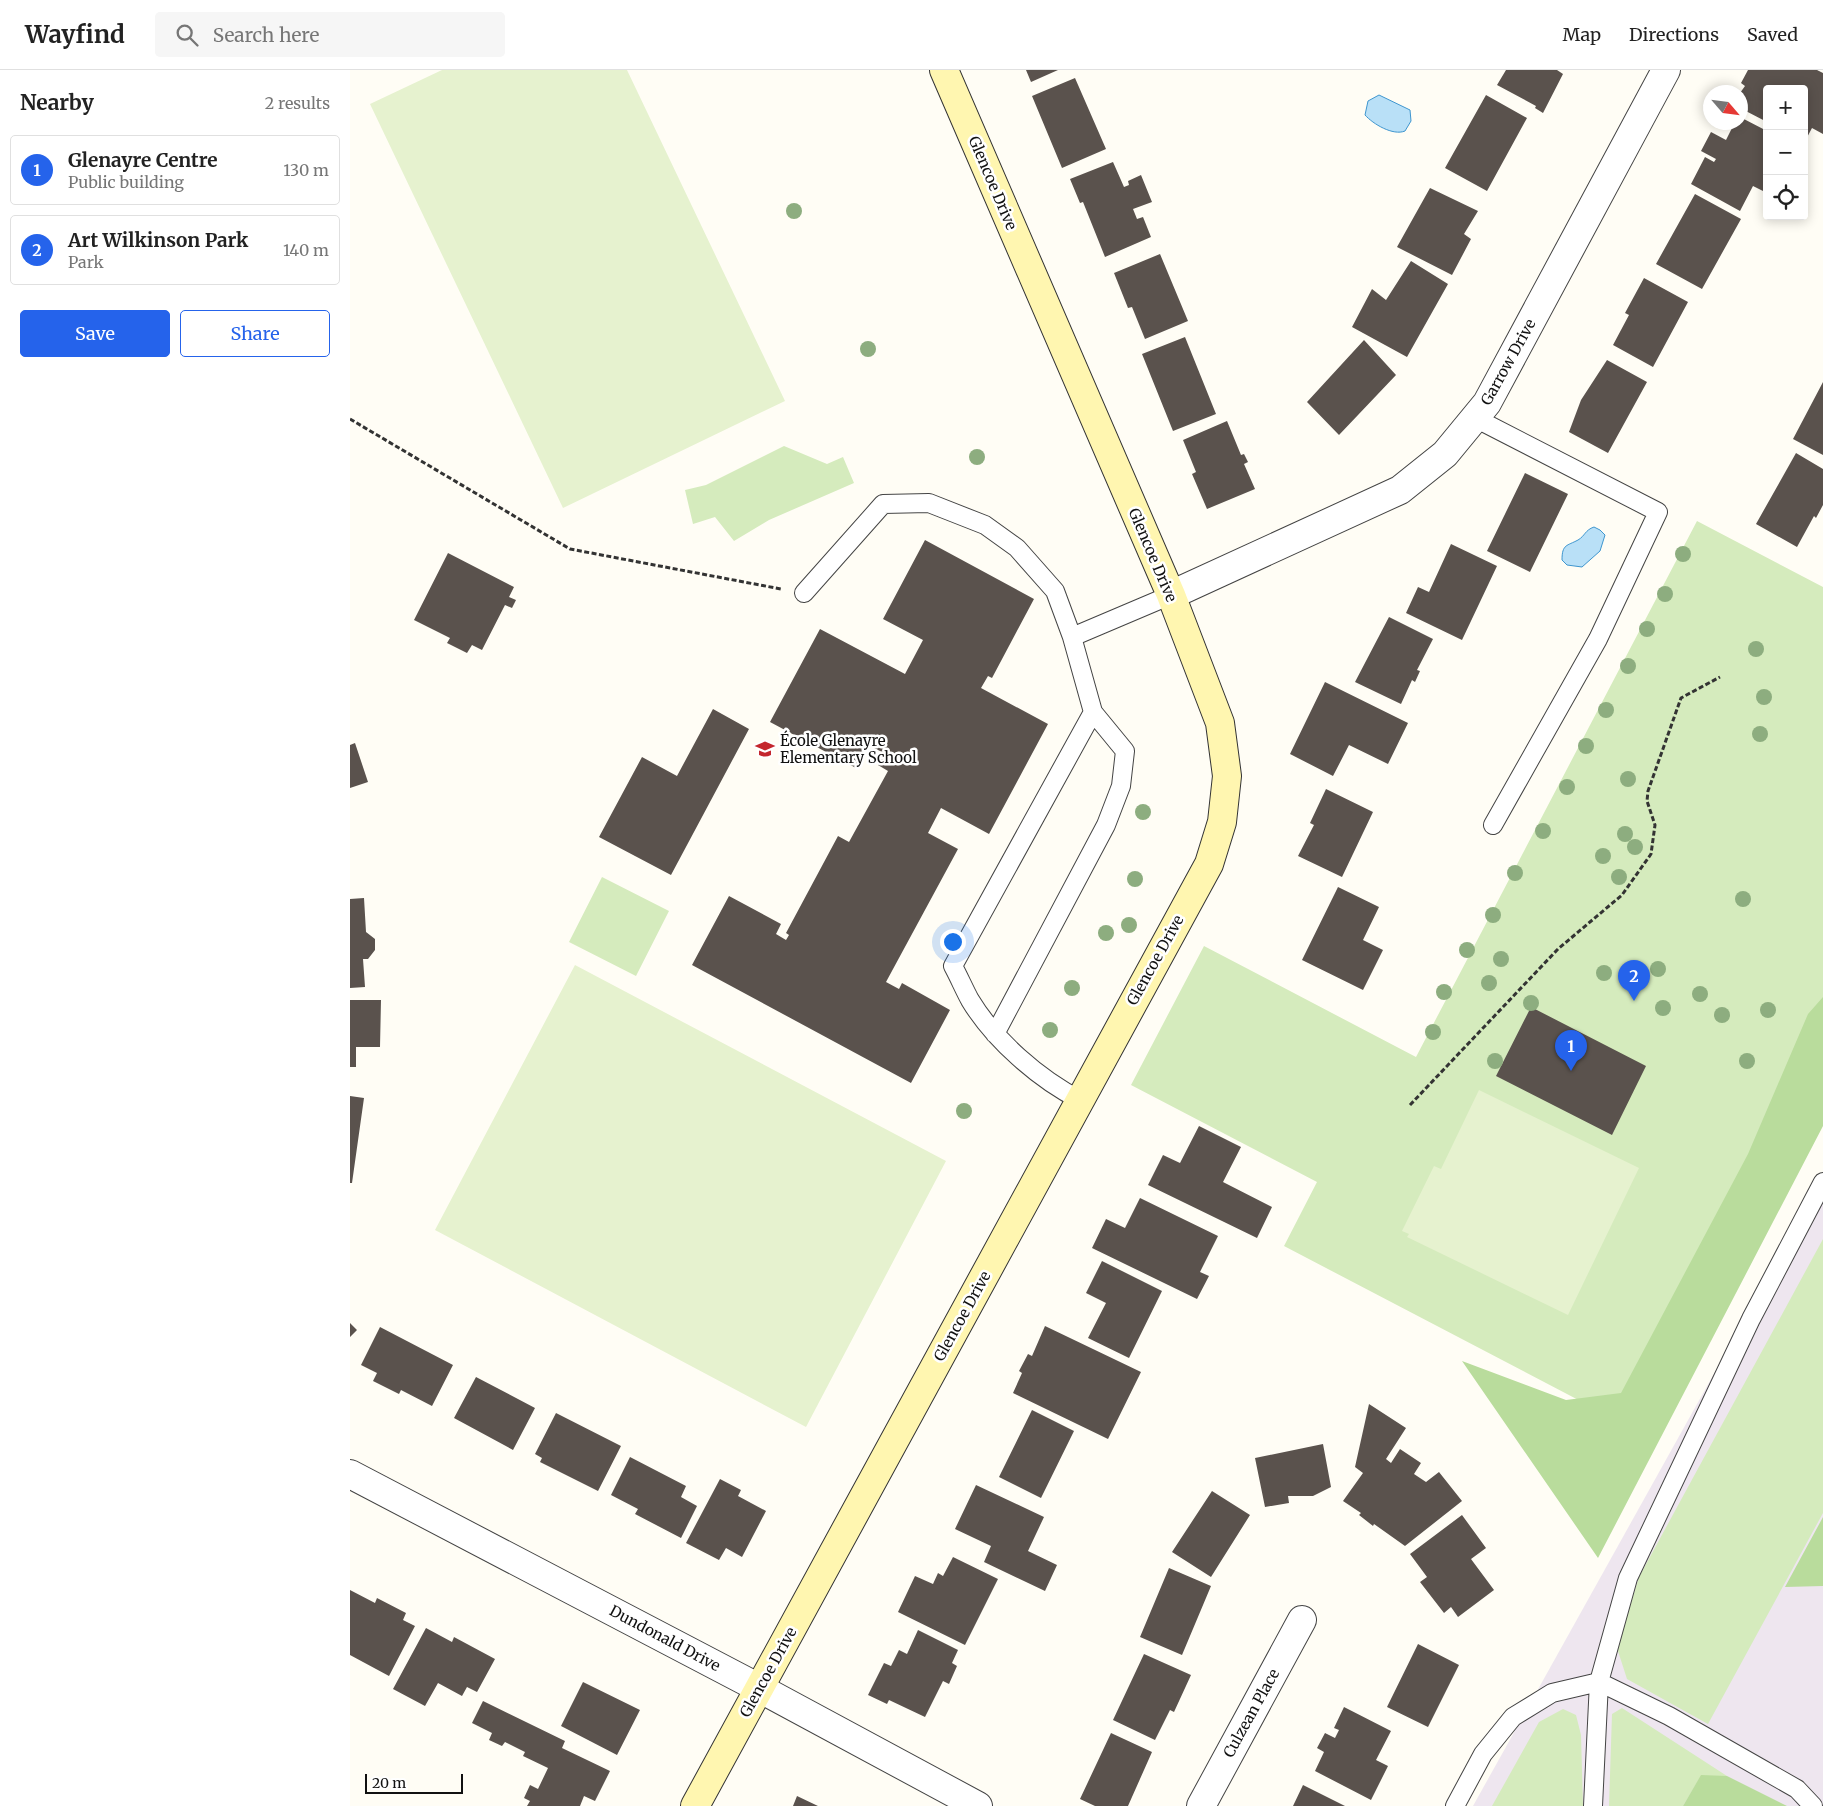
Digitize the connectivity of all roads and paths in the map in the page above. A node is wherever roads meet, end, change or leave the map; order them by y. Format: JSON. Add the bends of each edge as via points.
{"nodes":[{"id":1,"x":944,"y":70,"type":"edge"},
{"id":2,"x":1666,"y":70,"type":"edge"},
{"id":3,"x":1475,"y":418,"type":"junction"},
{"id":4,"x":350,"y":419,"type":"edge"},
{"id":5,"x":804,"y":593,"type":"joint"},
{"id":6,"x":1171,"y":595,"type":"junction"},
{"id":7,"x":1072,"y":637,"type":"junction"},
{"id":8,"x":1720,"y":677,"type":"dead end"},
{"id":9,"x":1093,"y":712,"type":"junction"},
{"id":10,"x":1493,"y":825,"type":"dead end"},
{"id":11,"x":995,"y":1034,"type":"junction"},
{"id":12,"x":1080,"y":1100,"type":"junction"},
{"id":13,"x":1410,"y":1105,"type":"dead end"},
{"id":14,"x":1823,"y":1182,"type":"edge"},
{"id":15,"x":350,"y":1474,"type":"edge"},
{"id":16,"x":1302,"y":1620,"type":"dead end"},
{"id":17,"x":1599,"y":1682,"type":"junction"},
{"id":18,"x":760,"y":1688,"type":"junction"},
{"id":19,"x":694,"y":1806,"type":"edge"},
{"id":20,"x":978,"y":1806,"type":"edge"},
{"id":21,"x":1201,"y":1806,"type":"edge"},
{"id":22,"x":1455,"y":1806,"type":"edge"},
{"id":23,"x":1593,"y":1806,"type":"edge"},
{"id":24,"x":1813,"y":1806,"type":"edge"}],
"edges":[{"from":1,"to":6,"type":"street","name":"Glencoe Drive"},
{"from":2,"to":3,"type":"street","name":"Garrow Drive","via":[[1487,403]]},
{"from":3,"to":6,"type":"street","name":"Garrow Drive","via":[[1445,454],[1400,490]]},
{"from":3,"to":10,"type":"lane","via":[[1658,512],[1598,640]]},
{"from":4,"to":5,"type":"path","via":[[570,549]]},
{"from":5,"to":7,"type":"lane","via":[[883,504],[929,503],[985,525],[1017,548],[1055,591]]},
{"from":6,"to":7,"type":"lane"},
{"from":6,"to":12,"type":"street","name":"Glencoe Drive","via":[[1220,723],[1227,776],[1222,822],[1209,864]]},
{"from":7,"to":9,"type":"lane"},
{"from":8,"to":13,"type":"path","via":[[1681,698],[1648,791],[1647,801],[1655,824],[1652,847],[1636,878],[1622,895],[1558,948]]},
{"from":9,"to":11,"type":"lane","via":[[1125,751],[1121,786],[1106,825]]},
{"from":9,"to":11,"type":"lane","via":[[953,966],[970,1000]]},
{"from":11,"to":12,"type":"lane","via":[[1055,1087]]},
{"from":12,"to":18,"type":"street","name":"Glencoe Drive"},
{"from":14,"to":17,"type":"lane","via":[[1751,1319],[1628,1578]]},
{"from":15,"to":18,"type":"street","name":"Dundonald Drive"},
{"from":16,"to":21,"type":"street","name":"Culzean Place"},
{"from":17,"to":22,"type":"lane","via":[[1552,1693],[1513,1717],[1484,1754]]},
{"from":17,"to":23,"type":"lane"},
{"from":17,"to":24,"type":"lane","via":[[1670,1716],[1797,1790]]},
{"from":18,"to":19,"type":"street","name":"Glencoe Drive"},
{"from":18,"to":20,"type":"street","name":"Dundonald Drive"}]}
